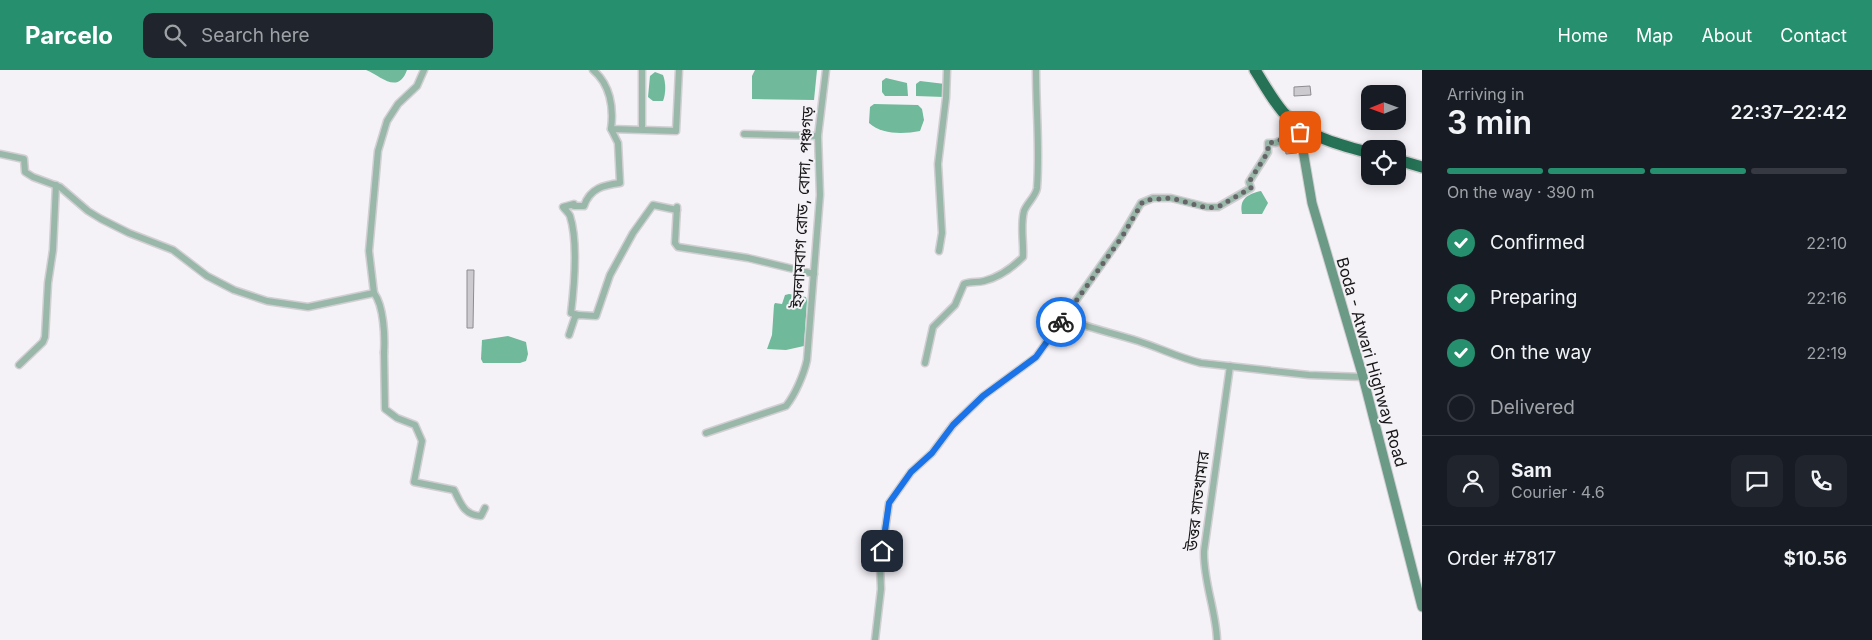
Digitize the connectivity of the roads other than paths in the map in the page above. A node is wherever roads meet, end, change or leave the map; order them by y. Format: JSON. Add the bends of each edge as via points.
{"nodes":[{"id":1,"x":424,"y":70,"type":"edge"},
{"id":2,"x":592,"y":70,"type":"edge"},
{"id":3,"x":642,"y":70,"type":"edge"},
{"id":4,"x":679,"y":70,"type":"edge"},
{"id":5,"x":826,"y":70,"type":"edge"},
{"id":6,"x":947,"y":70,"type":"edge"},
{"id":7,"x":1036,"y":70,"type":"edge"},
{"id":8,"x":1255,"y":70,"type":"edge"},
{"id":9,"x":611,"y":128,"type":"junction"},
{"id":10,"x":1298,"y":128,"type":"junction"},
{"id":11,"x":642,"y":129,"type":"dead end"},
{"id":12,"x":744,"y":134,"type":"dead end"},
{"id":13,"x":818,"y":136,"type":"junction"},
{"id":14,"x":1361,"y":150,"type":"edge"},
{"id":15,"x":0,"y":154,"type":"edge"},
{"id":16,"x":1406,"y":162,"type":"edge"},
{"id":17,"x":1422,"y":167,"type":"edge"},
{"id":18,"x":56,"y":185,"type":"junction"},
{"id":19,"x":940,"y":251,"type":"dead end"},
{"id":20,"x":814,"y":274,"type":"junction"},
{"id":21,"x":374,"y":293,"type":"junction"},
{"id":22,"x":574,"y":314,"type":"junction"},
{"id":23,"x":1063,"y":318,"type":"junction"},
{"id":24,"x":569,"y":335,"type":"dead end"},
{"id":25,"x":925,"y":363,"type":"dead end"},
{"id":26,"x":19,"y":365,"type":"dead end"},
{"id":27,"x":1230,"y":366,"type":"junction"},
{"id":28,"x":1364,"y":378,"type":"junction"},
{"id":29,"x":706,"y":433,"type":"dead end"},
{"id":30,"x":484,"y":508,"type":"dead end"},
{"id":31,"x":1422,"y":607,"type":"edge"},
{"id":32,"x":875,"y":640,"type":"edge"},
{"id":33,"x":1217,"y":640,"type":"edge"}],
"edges":[{"from":1,"to":21,"type":"street","via":[[417,86],[398,104],[387,121],[378,151],[369,251]]},
{"from":2,"to":9,"type":"street","via":[[599,76],[609,96]]},
{"from":3,"to":11,"type":"street"},
{"from":4,"to":9,"type":"street","via":[[676,131]]},
{"from":5,"to":13,"type":"street","name":"ইসলামবাগ রোড, বোদা, পঞ্চগড়"},
{"from":6,"to":19,"type":"street","via":[[938,164]]},
{"from":7,"to":25,"type":"street","via":[[1037,191],[1024,211],[1023,257],[1008,271],[984,281],[964,284],[955,305],[933,327]]},
{"from":8,"to":10,"type":"highway","via":[[1275,103]]},
{"from":9,"to":22,"type":"street","via":[[618,143],[620,183],[597,189],[590,194],[584,206],[570,203],[563,207],[570,216],[572,233]]},
{"from":10,"to":14,"type":"highway"},
{"from":10,"to":23,"type":"street","via":[[1268,143],[1268,152],[1249,182],[1251,188],[1218,207],[1207,208],[1171,198],[1153,198],[1142,203],[1122,237]]},
{"from":10,"to":28,"type":"main road","name":"Boda - Atwari Highway Road","via":[[1312,203]]},
{"from":12,"to":13,"type":"street"},
{"from":13,"to":20,"type":"street","name":"ইসলামবাগ রোড, বোদা, পঞ্চগড়","via":[[820,195]]},
{"from":15,"to":18,"type":"street","via":[[24,159],[25,172]]},
{"from":16,"to":17,"type":"highway"},
{"from":18,"to":21,"type":"street","via":[[101,219],[173,250],[207,276],[251,296],[308,307]]},
{"from":18,"to":26,"type":"street","via":[[45,337]]},
{"from":20,"to":22,"type":"street","via":[[748,258],[678,247],[675,242],[677,208],[654,205],[633,232],[610,275],[596,316]]},
{"from":20,"to":29,"type":"street","name":"ইসলামবাগ রোড, বোদা, পঞ্চগড়","via":[[808,360],[792,399],[778,410]]},
{"from":21,"to":30,"type":"street","via":[[378,298],[385,334],[385,409],[415,425],[422,441],[414,482],[454,490],[464,510],[469,513],[481,516]]},
{"from":22,"to":24,"type":"street"},
{"from":23,"to":27,"type":"street","via":[[1090,329],[1140,341],[1187,360]]},
{"from":23,"to":32,"type":"street","via":[[1036,357],[983,396],[953,425],[932,453],[911,472],[889,503],[880,566],[881,589]]},
{"from":27,"to":28,"type":"street"},
{"from":27,"to":33,"type":"street","name":"উত্তর সাতখামার","via":[[1204,551]]},
{"from":28,"to":31,"type":"main road","name":"Boda - Atwari Highway Road"}]}
